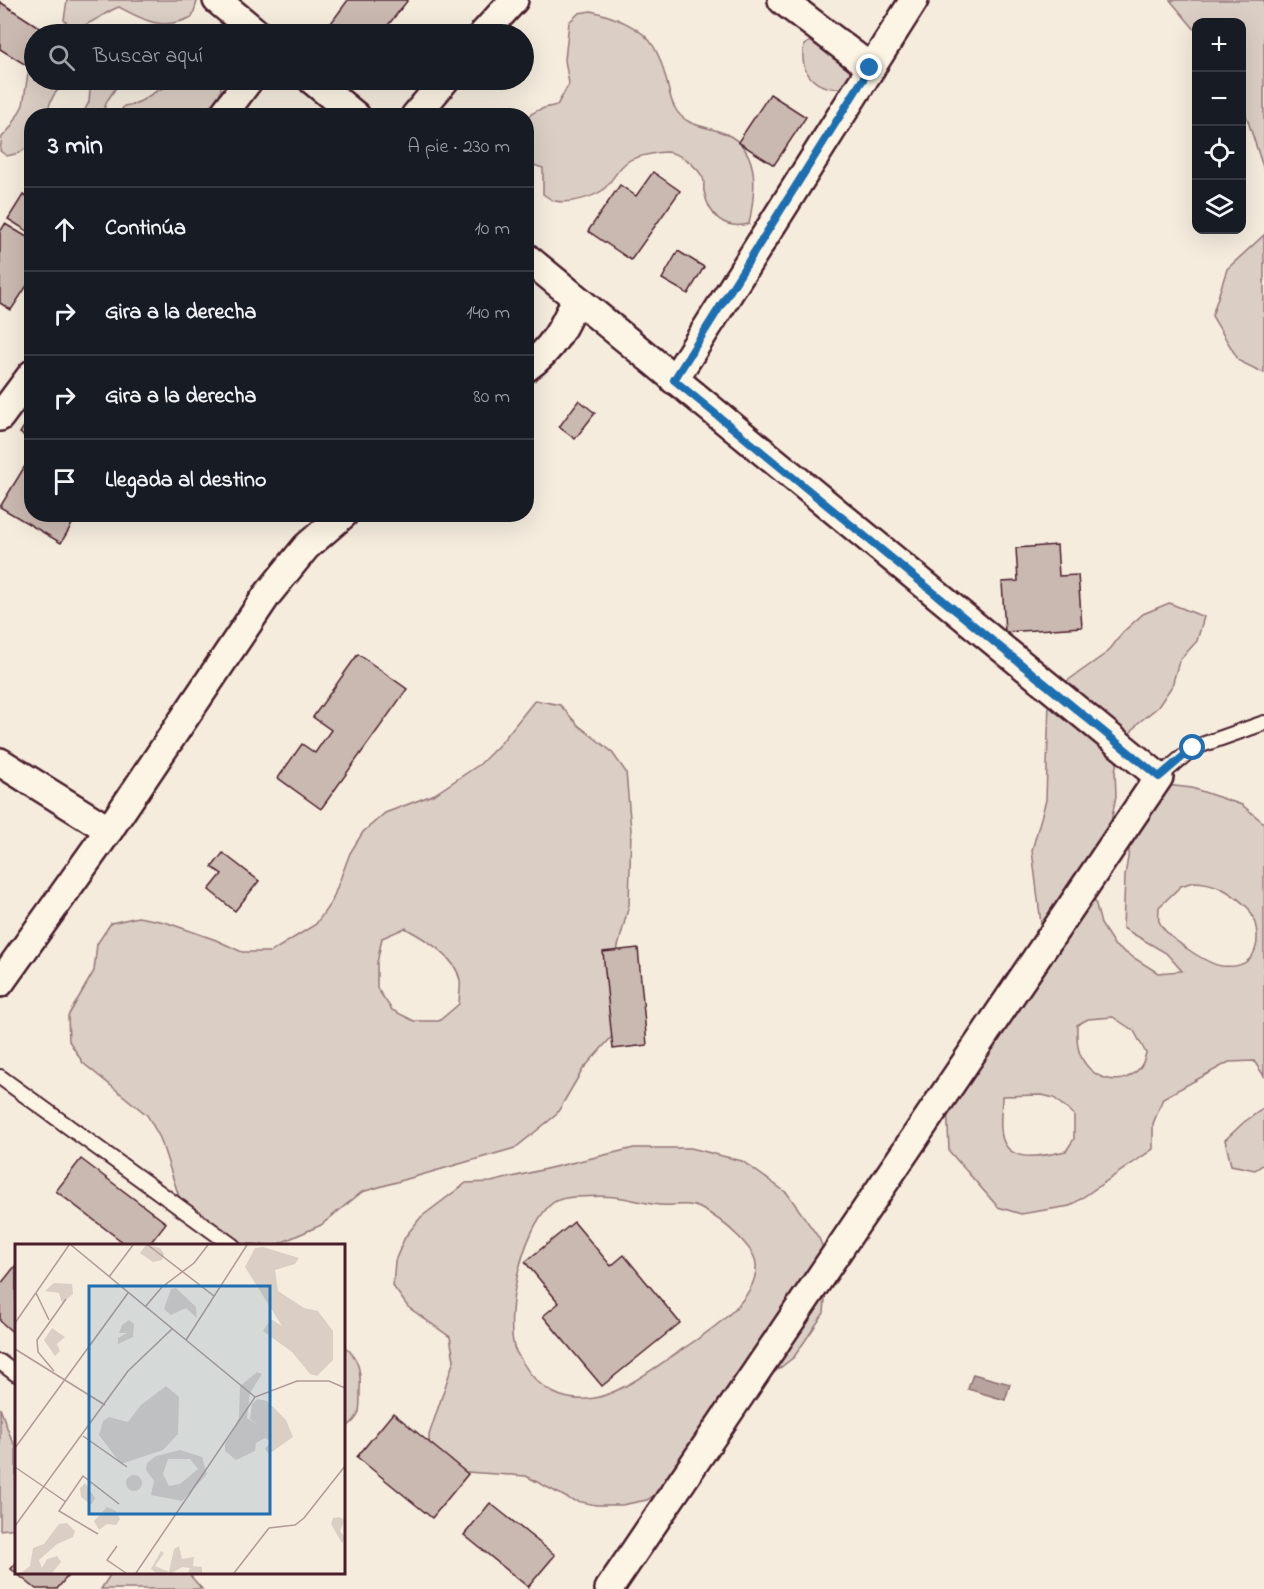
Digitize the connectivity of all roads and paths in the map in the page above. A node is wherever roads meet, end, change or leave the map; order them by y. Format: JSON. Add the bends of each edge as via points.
{"nodes":[{"id":1,"x":217,"y":0,"type":"edge"},
{"id":2,"x":514,"y":0,"type":"edge"},
{"id":3,"x":782,"y":0,"type":"edge"},
{"id":4,"x":914,"y":0,"type":"edge"},
{"id":5,"x":246,"y":24,"type":"edge"},
{"id":6,"x":492,"y":24,"type":"edge"},
{"id":7,"x":870,"y":68,"type":"junction"},
{"id":8,"x":242,"y":90,"type":"edge"},
{"id":9,"x":324,"y":90,"type":"edge"},
{"id":10,"x":437,"y":90,"type":"edge"},
{"id":11,"x":228,"y":108,"type":"edge"},
{"id":12,"x":346,"y":108,"type":"edge"},
{"id":13,"x":422,"y":108,"type":"edge"},
{"id":14,"x":534,"y":264,"type":"edge"},
{"id":15,"x":576,"y":299,"type":"junction"},
{"id":16,"x":534,"y":363,"type":"edge"},
{"id":17,"x":674,"y":380,"type":"junction"},
{"id":18,"x":24,"y":385,"type":"edge"},
{"id":19,"x":0,"y":417,"type":"edge"},
{"id":20,"x":335,"y":522,"type":"edge"},
{"id":21,"x":1264,"y":723,"type":"edge"},
{"id":22,"x":0,"y":762,"type":"edge"},
{"id":23,"x":1159,"y":777,"type":"junction"},
{"id":24,"x":109,"y":830,"type":"junction"},
{"id":25,"x":0,"y":983,"type":"edge"},
{"id":26,"x":0,"y":1077,"type":"edge"},
{"id":27,"x":232,"y":1244,"type":"edge"},
{"id":28,"x":0,"y":1362,"type":"edge"},
{"id":29,"x":15,"y":1373,"type":"edge"},
{"id":30,"x":609,"y":1589,"type":"edge"}],
"edges":[{"from":1,"to":5,"type":"street"},
{"from":2,"to":6,"type":"street"},
{"from":3,"to":7,"type":"street"},
{"from":4,"to":7,"type":"street"},
{"from":7,"to":17,"type":"street"},
{"from":8,"to":11,"type":"street"},
{"from":9,"to":12,"type":"street"},
{"from":10,"to":13,"type":"street"},
{"from":14,"to":15,"type":"street"},
{"from":15,"to":16,"type":"street","via":[[562,331],[544,356]]},
{"from":15,"to":17,"type":"street"},
{"from":17,"to":23,"type":"street"},
{"from":18,"to":19,"type":"street"},
{"from":20,"to":24,"type":"street","via":[[306,548],[267,595]]},
{"from":21,"to":23,"type":"lane","via":[[1193,748]]},
{"from":22,"to":24,"type":"street"},
{"from":23,"to":30,"type":"street"},
{"from":24,"to":25,"type":"street"},
{"from":26,"to":27,"type":"lane"},
{"from":28,"to":29,"type":"lane"}]}
